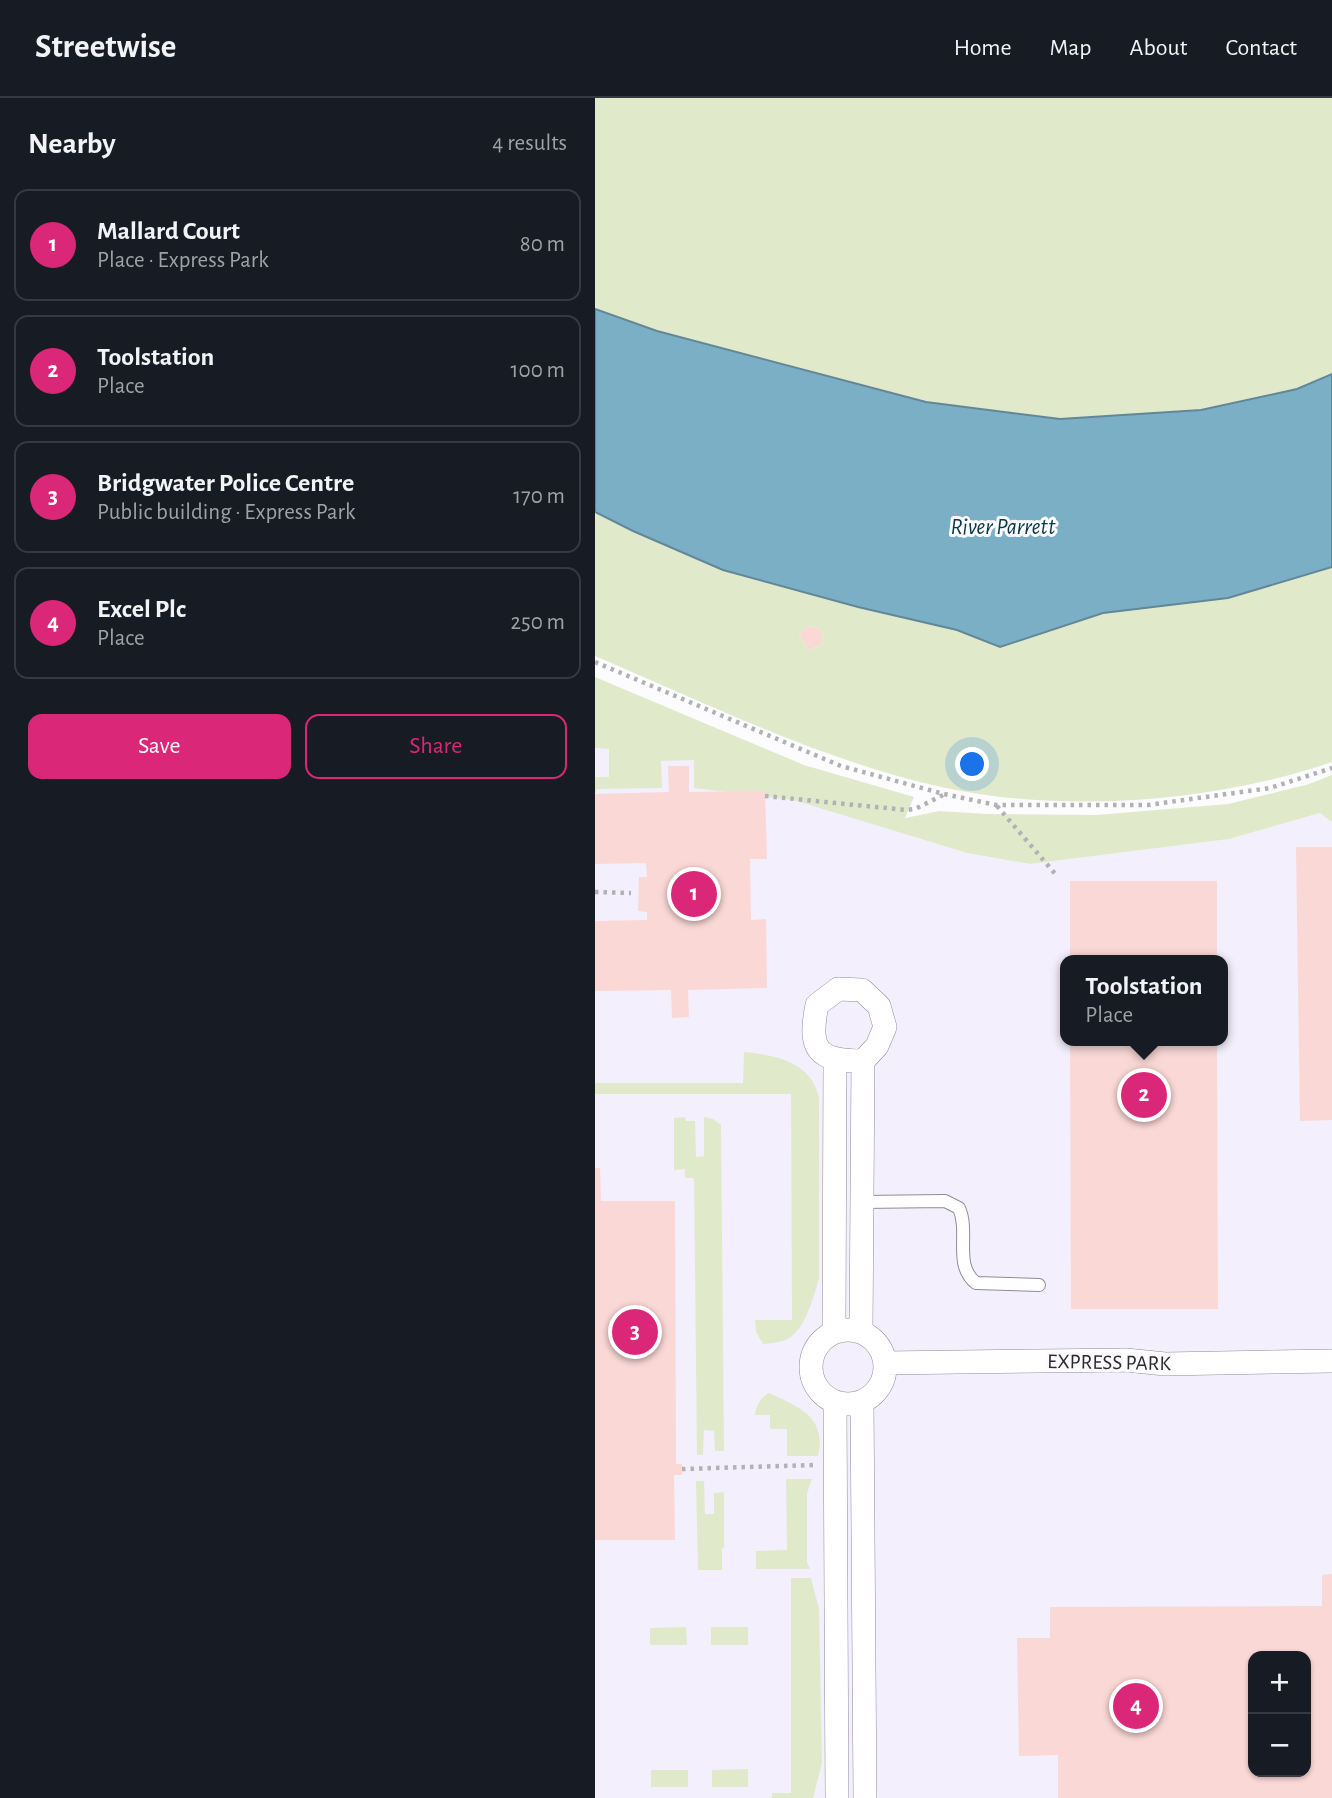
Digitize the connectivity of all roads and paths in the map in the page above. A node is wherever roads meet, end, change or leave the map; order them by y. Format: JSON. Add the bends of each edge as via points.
{"nodes":[{"id":1,"x":595,"y":662,"type":"edge"},
{"id":2,"x":1332,"y":768,"type":"edge"},
{"id":3,"x":944,"y":794,"type":"junction"},
{"id":4,"x":765,"y":796,"type":"dead end"},
{"id":5,"x":996,"y":805,"type":"junction"},
{"id":6,"x":1057,"y":876,"type":"dead end"},
{"id":7,"x":595,"y":892,"type":"edge"},
{"id":8,"x":631,"y":893,"type":"dead end"},
{"id":9,"x":835,"y":1061,"type":"junction"},
{"id":10,"x":863,"y":1061,"type":"junction"},
{"id":11,"x":862,"y":1202,"type":"junction"},
{"id":12,"x":1039,"y":1285,"type":"dead end"},
{"id":13,"x":834,"y":1332,"type":"junction"},
{"id":14,"x":861,"y":1332,"type":"junction"},
{"id":15,"x":1332,"y":1361,"type":"edge"},
{"id":16,"x":885,"y":1363,"type":"junction"},
{"id":17,"x":835,"y":1402,"type":"junction"},
{"id":18,"x":862,"y":1402,"type":"junction"},
{"id":19,"x":836,"y":1464,"type":"junction"},
{"id":20,"x":682,"y":1469,"type":"dead end"},
{"id":21,"x":837,"y":1798,"type":"edge"},
{"id":22,"x":865,"y":1798,"type":"edge"}],
"edges":[{"from":1,"to":3,"type":"path","via":[[841,766]]},
{"from":2,"to":5,"type":"path","via":[[1270,788],[1161,803]]},
{"from":3,"to":4,"type":"path","via":[[906,810]]},
{"from":3,"to":5,"type":"path"},
{"from":5,"to":6,"type":"path"},
{"from":7,"to":8,"type":"path"},
{"from":9,"to":10,"type":"street"},
{"from":9,"to":10,"type":"street","via":[[820,1050],[812,1032],[817,1005],[838,989],[862,990],[879,1006],[885,1027],[877,1046]]},
{"from":9,"to":13,"type":"street"},
{"from":10,"to":11,"type":"street"},
{"from":11,"to":12,"type":"lane","via":[[944,1202],[959,1208],[964,1220],[963,1267],[968,1276],[976,1283]]},
{"from":11,"to":14,"type":"street"},
{"from":13,"to":14,"type":"street"},
{"from":13,"to":17,"type":"street","via":[[816,1347],[811,1370],[818,1390]]},
{"from":14,"to":16,"type":"street","via":[[878,1344]]},
{"from":15,"to":16,"type":"street","name":"EXPRESS PARK"},
{"from":16,"to":18,"type":"street","via":[[880,1386]]},
{"from":17,"to":18,"type":"street"},
{"from":17,"to":19,"type":"street"},
{"from":18,"to":22,"type":"street"},
{"from":19,"to":20,"type":"path"},
{"from":19,"to":21,"type":"street"}]}
